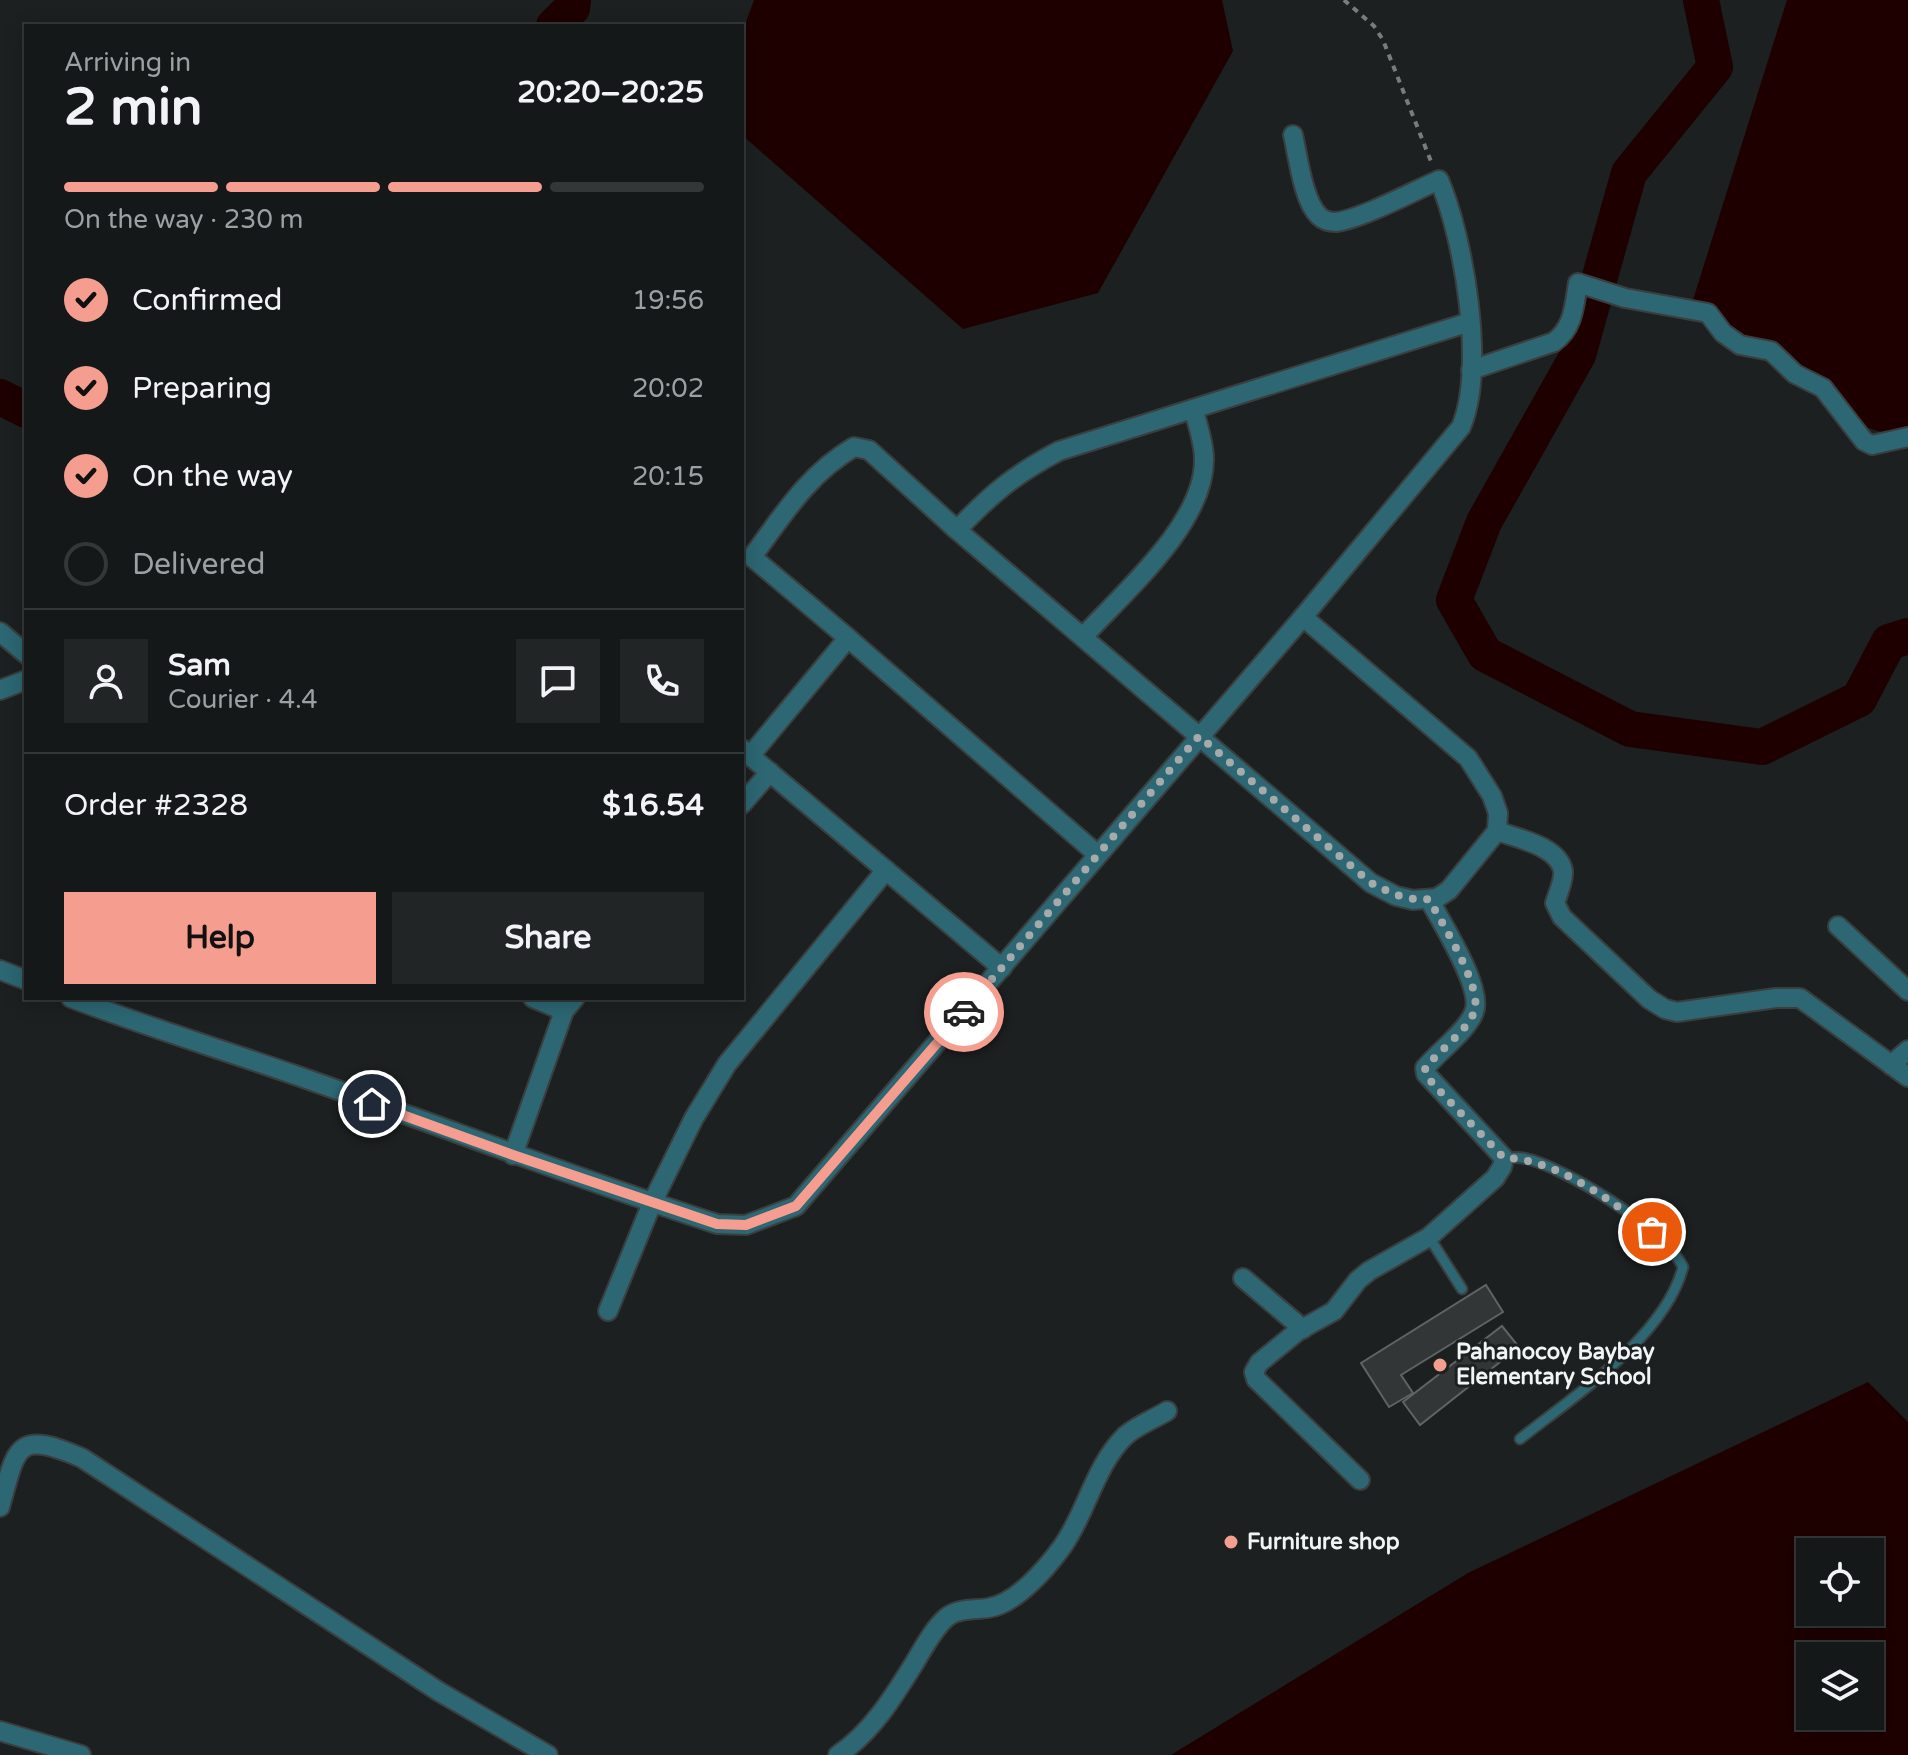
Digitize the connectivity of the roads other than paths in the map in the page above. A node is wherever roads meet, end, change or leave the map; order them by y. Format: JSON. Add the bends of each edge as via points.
{"nodes":[{"id":1,"x":1293,"y":135,"type":"dead end"},
{"id":2,"x":1470,"y":322,"type":"junction"},
{"id":3,"x":1471,"y":370,"type":"junction"},
{"id":4,"x":1194,"y":411,"type":"junction"},
{"id":5,"x":1908,"y":437,"type":"edge"},
{"id":6,"x":957,"y":530,"type":"junction"},
{"id":7,"x":747,"y":563,"type":"edge"},
{"id":8,"x":1303,"y":617,"type":"junction"},
{"id":9,"x":0,"y":632,"type":"edge"},
{"id":10,"x":1083,"y":637,"type":"junction"},
{"id":11,"x":848,"y":638,"type":"junction"},
{"id":12,"x":24,"y":652,"type":"edge"},
{"id":13,"x":24,"y":681,"type":"edge"},
{"id":14,"x":0,"y":690,"type":"edge"},
{"id":15,"x":1199,"y":736,"type":"junction"},
{"id":16,"x":746,"y":753,"type":"edge"},
{"id":17,"x":770,"y":772,"type":"junction"},
{"id":18,"x":744,"y":802,"type":"edge"},
{"id":19,"x":1497,"y":831,"type":"junction"},
{"id":20,"x":1097,"y":854,"type":"junction"},
{"id":21,"x":886,"y":870,"type":"junction"},
{"id":22,"x":1429,"y":899,"type":"junction"},
{"id":23,"x":1838,"y":926,"type":"dead end"},
{"id":24,"x":1002,"y":968,"type":"junction"},
{"id":25,"x":0,"y":970,"type":"edge"},
{"id":26,"x":24,"y":979,"type":"edge"},
{"id":27,"x":1908,"y":991,"type":"edge"},
{"id":28,"x":76,"y":1000,"type":"edge"},
{"id":29,"x":545,"y":1000,"type":"edge"},
{"id":30,"x":570,"y":1004,"type":"edge"},
{"id":31,"x":1908,"y":1050,"type":"edge"},
{"id":32,"x":1891,"y":1065,"type":"junction"},
{"id":33,"x":1908,"y":1077,"type":"edge"},
{"id":34,"x":513,"y":1155,"type":"junction"},
{"id":35,"x":1504,"y":1158,"type":"junction"},
{"id":36,"x":652,"y":1203,"type":"junction"},
{"id":37,"x":1429,"y":1237,"type":"junction"},
{"id":38,"x":1243,"y":1278,"type":"dead end"},
{"id":39,"x":1462,"y":1289,"type":"dead end"},
{"id":40,"x":608,"y":1311,"type":"dead end"},
{"id":41,"x":1303,"y":1329,"type":"junction"},
{"id":42,"x":1167,"y":1411,"type":"dead end"},
{"id":43,"x":1520,"y":1439,"type":"dead end"},
{"id":44,"x":1360,"y":1480,"type":"dead end"},
{"id":45,"x":0,"y":1507,"type":"edge"},
{"id":46,"x":0,"y":1731,"type":"edge"},
{"id":47,"x":81,"y":1755,"type":"edge"},
{"id":48,"x":548,"y":1755,"type":"edge"},
{"id":49,"x":838,"y":1755,"type":"edge"}],
"edges":[{"from":1,"to":2,"type":"street","via":[[1309,197],[1328,222],[1439,180],[1463,266]]},
{"from":2,"to":3,"type":"street"},
{"from":2,"to":4,"type":"street"},
{"from":3,"to":5,"type":"street","via":[[1561,337],[1568,330],[1578,283],[1625,298],[1708,313],[1740,345],[1771,351],[1795,374],[1823,388],[1867,443]]},
{"from":3,"to":8,"type":"street","via":[[1468,411],[1461,427]]},
{"from":4,"to":6,"type":"street","via":[[1059,451],[988,497]]},
{"from":4,"to":10,"type":"street","via":[[1204,458],[1189,516]]},
{"from":6,"to":7,"type":"street","via":[[869,450],[854,447],[805,485]]},
{"from":6,"to":10,"type":"street"},
{"from":7,"to":11,"type":"street"},
{"from":8,"to":15,"type":"street"},
{"from":8,"to":19,"type":"street","via":[[1468,758],[1492,796]]},
{"from":9,"to":12,"type":"street"},
{"from":10,"to":15,"type":"street"},
{"from":11,"to":16,"type":"street"},
{"from":11,"to":20,"type":"street"},
{"from":13,"to":14,"type":"street"},
{"from":15,"to":20,"type":"street"},
{"from":15,"to":22,"type":"street","via":[[1371,883],[1396,896]]},
{"from":16,"to":17,"type":"street"},
{"from":17,"to":18,"type":"street"},
{"from":17,"to":21,"type":"street"},
{"from":19,"to":22,"type":"street","via":[[1449,890]]},
{"from":19,"to":32,"type":"street","via":[[1545,848],[1563,872],[1555,903],[1562,917],[1665,1009],[1692,1011],[1800,998]]},
{"from":20,"to":24,"type":"street"},
{"from":21,"to":24,"type":"street"},
{"from":21,"to":36,"type":"street","via":[[727,1064]]},
{"from":22,"to":35,"type":"street","via":[[1476,1002],[1474,1015],[1425,1068],[1426,1074]]},
{"from":23,"to":27,"type":"street"},
{"from":24,"to":36,"type":"street","via":[[796,1206],[758,1221],[717,1224]]},
{"from":25,"to":26,"type":"street"},
{"from":28,"to":34,"type":"street"},
{"from":29,"to":30,"type":"street"},
{"from":30,"to":34,"type":"street"},
{"from":31,"to":32,"type":"street"},
{"from":32,"to":33,"type":"street"},
{"from":34,"to":36,"type":"street"},
{"from":35,"to":37,"type":"street","via":[[1495,1178]]},
{"from":35,"to":43,"type":"lane","via":[[1536,1162],[1613,1202],[1677,1254],[1683,1267],[1642,1338]]},
{"from":36,"to":40,"type":"street"},
{"from":37,"to":39,"type":"lane"},
{"from":37,"to":41,"type":"street","via":[[1369,1271],[1334,1311]]},
{"from":38,"to":41,"type":"street"},
{"from":41,"to":44,"type":"street","via":[[1259,1363],[1256,1379]]},
{"from":42,"to":49,"type":"street","via":[[1127,1434],[1117,1446],[1061,1547],[1025,1588],[1003,1605],[967,1609],[946,1618],[878,1718]]},
{"from":45,"to":48,"type":"street","via":[[22,1447],[57,1447],[82,1458],[438,1691]]},
{"from":46,"to":47,"type":"street"}]}
